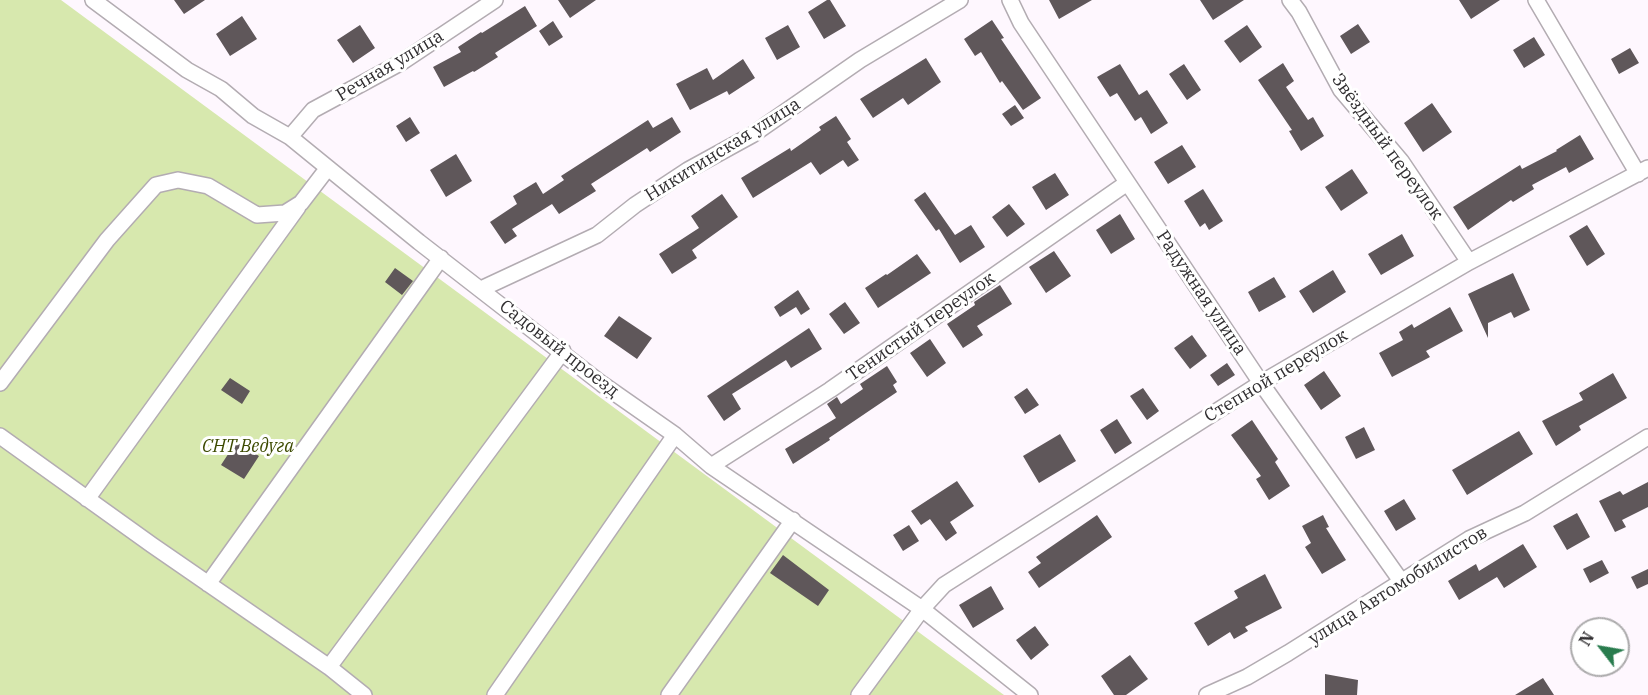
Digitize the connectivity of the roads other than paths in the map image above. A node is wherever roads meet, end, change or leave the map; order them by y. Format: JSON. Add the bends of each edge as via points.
{"nodes":[{"id":1,"x":93,"y":0,"type":"edge"},
{"id":2,"x":495,"y":0,"type":"edge"},
{"id":3,"x":960,"y":0,"type":"edge"},
{"id":4,"x":1010,"y":0,"type":"edge"},
{"id":5,"x":1290,"y":0,"type":"edge"},
{"id":6,"x":1536,"y":0,"type":"edge"},
{"id":7,"x":290,"y":137,"type":"junction"},
{"id":8,"x":327,"y":169,"type":"junction"},
{"id":9,"x":1643,"y":171,"type":"edge"},
{"id":10,"x":1127,"y":183,"type":"junction"},
{"id":11,"x":301,"y":202,"type":"junction"},
{"id":12,"x":441,"y":258,"type":"junction"},
{"id":13,"x":1469,"y":262,"type":"junction"},
{"id":14,"x":481,"y":289,"type":"junction"},
{"id":15,"x":563,"y":351,"type":"junction"},
{"id":16,"x":0,"y":383,"type":"edge"},
{"id":17,"x":1261,"y":383,"type":"junction"},
{"id":18,"x":675,"y":435,"type":"junction"},
{"id":19,"x":0,"y":436,"type":"edge"},
{"id":20,"x":1648,"y":437,"type":"edge"},
{"id":21,"x":711,"y":466,"type":"junction"},
{"id":22,"x":87,"y":499,"type":"junction"},
{"id":23,"x":793,"y":520,"type":"junction"},
{"id":24,"x":1401,"y":580,"type":"junction"},
{"id":25,"x":208,"y":584,"type":"junction"},
{"id":26,"x":922,"y":609,"type":"junction"},
{"id":27,"x":328,"y":667,"type":"junction"},
{"id":28,"x":364,"y":695,"type":"edge"},
{"id":29,"x":495,"y":695,"type":"edge"},
{"id":30,"x":669,"y":695,"type":"edge"},
{"id":31,"x":859,"y":695,"type":"edge"},
{"id":32,"x":1030,"y":695,"type":"edge"},
{"id":33,"x":1207,"y":695,"type":"edge"}],
"edges":[{"from":1,"to":7,"type":"street","name":"Садовый проезд","via":[[187,70],[221,89],[253,116]]},
{"from":2,"to":7,"type":"street","name":"Речная улица","via":[[402,62],[313,110]]},
{"from":3,"to":14,"type":"street","name":"Никитинская улица","via":[[860,60],[752,135],[688,170],[597,235]]},
{"from":4,"to":10,"type":"street","name":"Радужная улица","via":[[1021,23]]},
{"from":5,"to":13,"type":"street","name":"Звёздный переулок","via":[[1341,90],[1401,161]]},
{"from":6,"to":9,"type":"street"},
{"from":7,"to":8,"type":"street","name":"Садовый проезд"},
{"from":8,"to":11,"type":"street"},
{"from":8,"to":12,"type":"street","name":"Садовый проезд"},
{"from":9,"to":13,"type":"street","name":"Степной переулок"},
{"from":10,"to":17,"type":"street","name":"Радужная улица"},
{"from":10,"to":21,"type":"street","name":"Тенистый переулок","via":[[830,390]]},
{"from":11,"to":16,"type":"street","via":[[285,213],[257,215],[208,186],[178,180],[156,184],[107,240]]},
{"from":11,"to":22,"type":"street"},
{"from":12,"to":14,"type":"street","name":"Садовый проезд"},
{"from":12,"to":25,"type":"street"},
{"from":13,"to":17,"type":"street","name":"Степной переулок"},
{"from":14,"to":15,"type":"street","name":"Садовый проезд"},
{"from":15,"to":18,"type":"street","name":"Садовый проезд"},
{"from":15,"to":27,"type":"street"},
{"from":17,"to":24,"type":"street","name":"Радужная улица"},
{"from":17,"to":26,"type":"street","name":"Степной переулок","via":[[944,585]]},
{"from":18,"to":21,"type":"street","name":"Садовый проезд"},
{"from":18,"to":29,"type":"street"},
{"from":19,"to":22,"type":"street"},
{"from":20,"to":24,"type":"street","name":"улица Автомобилистов","via":[[1525,513],[1469,539]]},
{"from":21,"to":23,"type":"street","name":"Садовый проезд"},
{"from":22,"to":25,"type":"street"},
{"from":23,"to":26,"type":"street","name":"Садовый проезд"},
{"from":23,"to":30,"type":"street"},
{"from":24,"to":33,"type":"street","name":"улица Автомобилистов","via":[[1297,648]]},
{"from":25,"to":27,"type":"street"},
{"from":26,"to":31,"type":"street","name":"Степной переулок"},
{"from":26,"to":32,"type":"street","name":"Садовый проезд"},
{"from":27,"to":28,"type":"street"}]}
